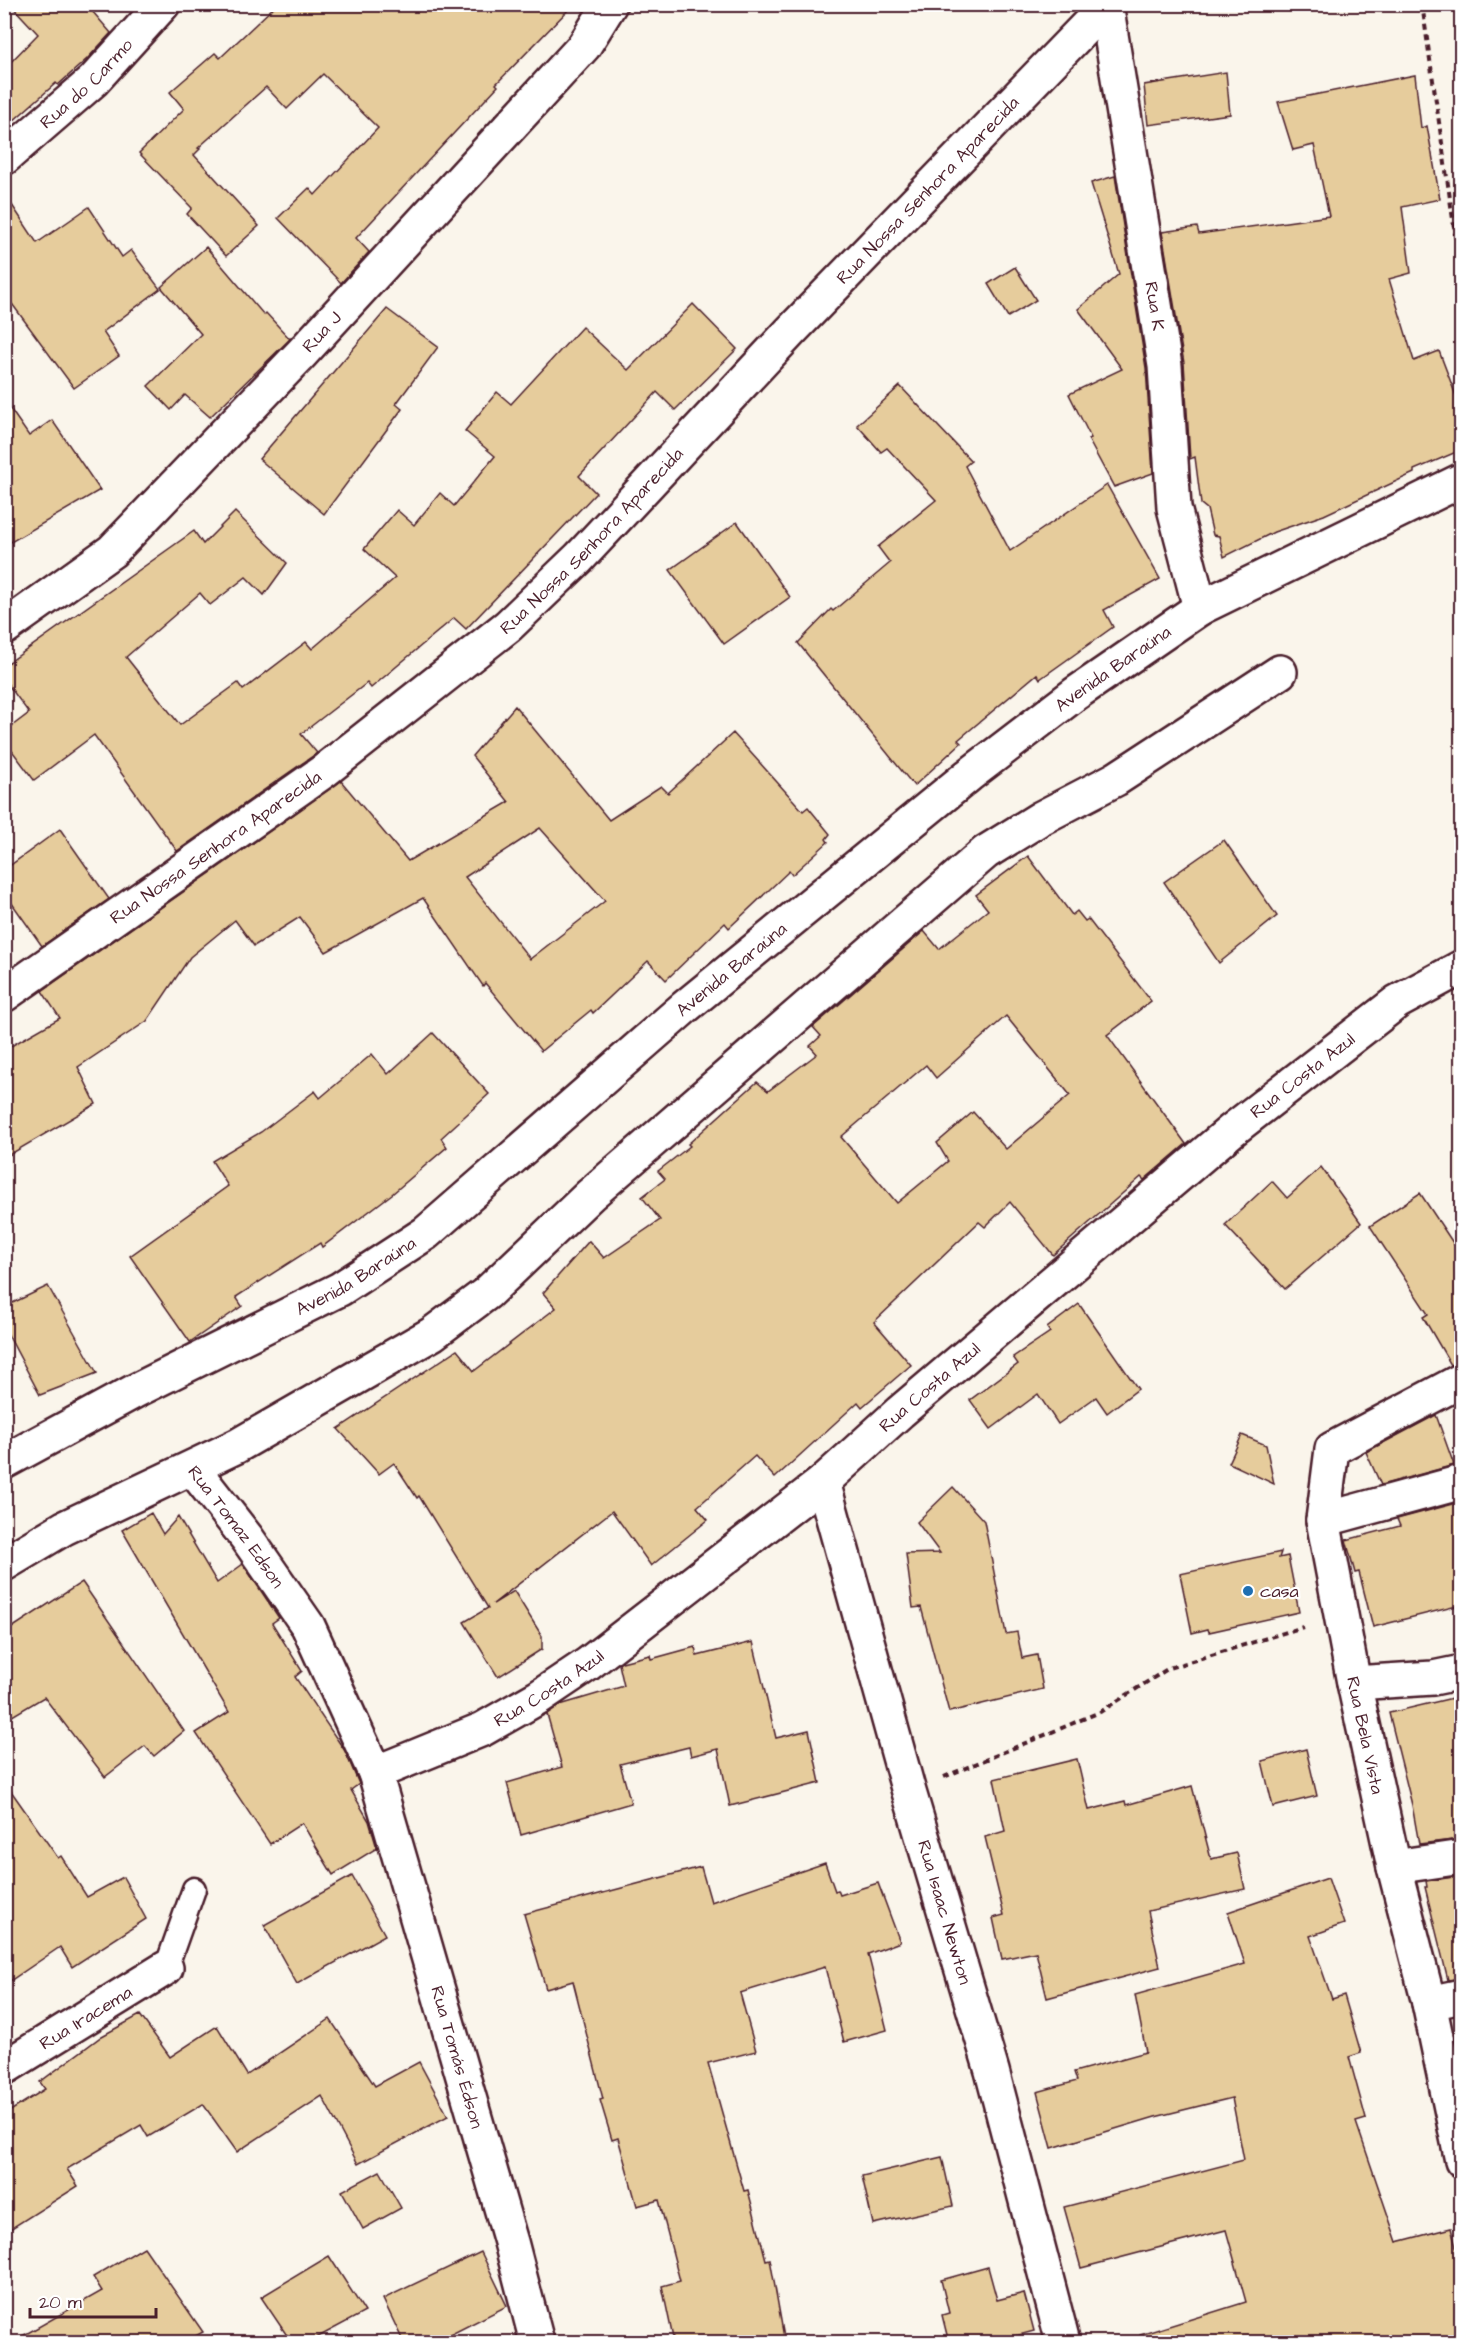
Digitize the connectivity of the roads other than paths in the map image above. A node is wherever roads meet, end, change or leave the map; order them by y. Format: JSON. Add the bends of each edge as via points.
{"nodes":[{"id":1,"x":163,"y":4,"type":"edge"},
{"id":2,"x":610,"y":4,"type":"edge"},
{"id":3,"x":1106,"y":5,"type":"edge"},
{"id":4,"x":4,"y":158,"type":"edge"},
{"id":5,"x":1461,"y":480,"type":"edge"},
{"id":6,"x":1200,"y":608,"type":"junction"},
{"id":7,"x":4,"y":628,"type":"edge"},
{"id":8,"x":1280,"y":672,"type":"dead end"},
{"id":9,"x":1461,"y":967,"type":"edge"},
{"id":10,"x":4,"y":995,"type":"edge"},
{"id":11,"x":1461,"y":1380,"type":"edge"},
{"id":12,"x":4,"y":1462,"type":"edge"},
{"id":13,"x":193,"y":1469,"type":"junction"},
{"id":14,"x":823,"y":1482,"type":"junction"},
{"id":15,"x":1461,"y":1482,"type":"edge"},
{"id":16,"x":1323,"y":1520,"type":"junction"},
{"id":17,"x":4,"y":1564,"type":"edge"},
{"id":18,"x":1461,"y":1672,"type":"edge"},
{"id":19,"x":1354,"y":1683,"type":"junction"},
{"id":20,"x":375,"y":1773,"type":"junction"},
{"id":21,"x":1461,"y":1857,"type":"edge"},
{"id":22,"x":1394,"y":1867,"type":"junction"},
{"id":23,"x":194,"y":1890,"type":"dead end"},
{"id":24,"x":166,"y":1968,"type":"joint"},
{"id":25,"x":1461,"y":1996,"type":"edge"},
{"id":26,"x":1430,"y":2003,"type":"junction"},
{"id":27,"x":4,"y":2068,"type":"edge"},
{"id":28,"x":1461,"y":2161,"type":"edge"},
{"id":29,"x":537,"y":2343,"type":"edge"},
{"id":30,"x":1063,"y":2343,"type":"edge"}],
"edges":[{"from":1,"to":4,"type":"street","name":"Rua do Carmo","via":[[93,81]]},
{"from":2,"to":7,"type":"street","name":"Rua J","via":[[584,46],[303,353],[112,552]]},
{"from":3,"to":6,"type":"street","name":"Rua K","via":[[1165,366],[1174,508]]},
{"from":3,"to":10,"type":"street","name":"Rua Nossa Senhora Aparecida","via":[[790,332],[579,558],[508,626],[324,771]]},
{"from":5,"to":6,"type":"street","name":"Avenida Baraúna"},
{"from":6,"to":12,"type":"street","name":"Avenida Baraúna","via":[[1075,694],[969,775],[685,1007],[426,1233],[340,1288]]},
{"from":8,"to":13,"type":"street","via":[[1116,778],[986,852],[590,1195],[487,1293],[432,1334]]},
{"from":9,"to":14,"type":"street","name":"Rua Costa Azul","via":[[1397,1002],[1231,1131]]},
{"from":11,"to":16,"type":"street","name":"Rua Bela Vista","via":[[1332,1449]]},
{"from":13,"to":17,"type":"street","name":"Rua Tomaz Edson","via":[[64,1528]]},
{"from":13,"to":20,"type":"street","name":"Rua Tomaz Edson","via":[[308,1626]]},
{"from":14,"to":20,"type":"street","name":"Rua Costa Azul","via":[[588,1664],[539,1697],[483,1728]]},
{"from":14,"to":30,"type":"street","name":"Rua Isaac Newton","via":[[992,2071]]},
{"from":15,"to":16,"type":"street"},
{"from":16,"to":19,"type":"street","name":"Rua Bela Vista"},
{"from":18,"to":19,"type":"street","via":[[1433,1678]]},
{"from":19,"to":22,"type":"street","name":"Rua Bela Vista"},
{"from":20,"to":29,"type":"street","name":"Rua Tomás Édson","via":[[512,2242]]},
{"from":21,"to":22,"type":"street"},
{"from":22,"to":26,"type":"street","name":"Rua Bela Vista"},
{"from":23,"to":24,"type":"lane"},
{"from":24,"to":27,"type":"street","name":"Rua Iracema"},
{"from":25,"to":26,"type":"street"},
{"from":26,"to":28,"type":"street","name":"Rua Bela Vista"}]}
